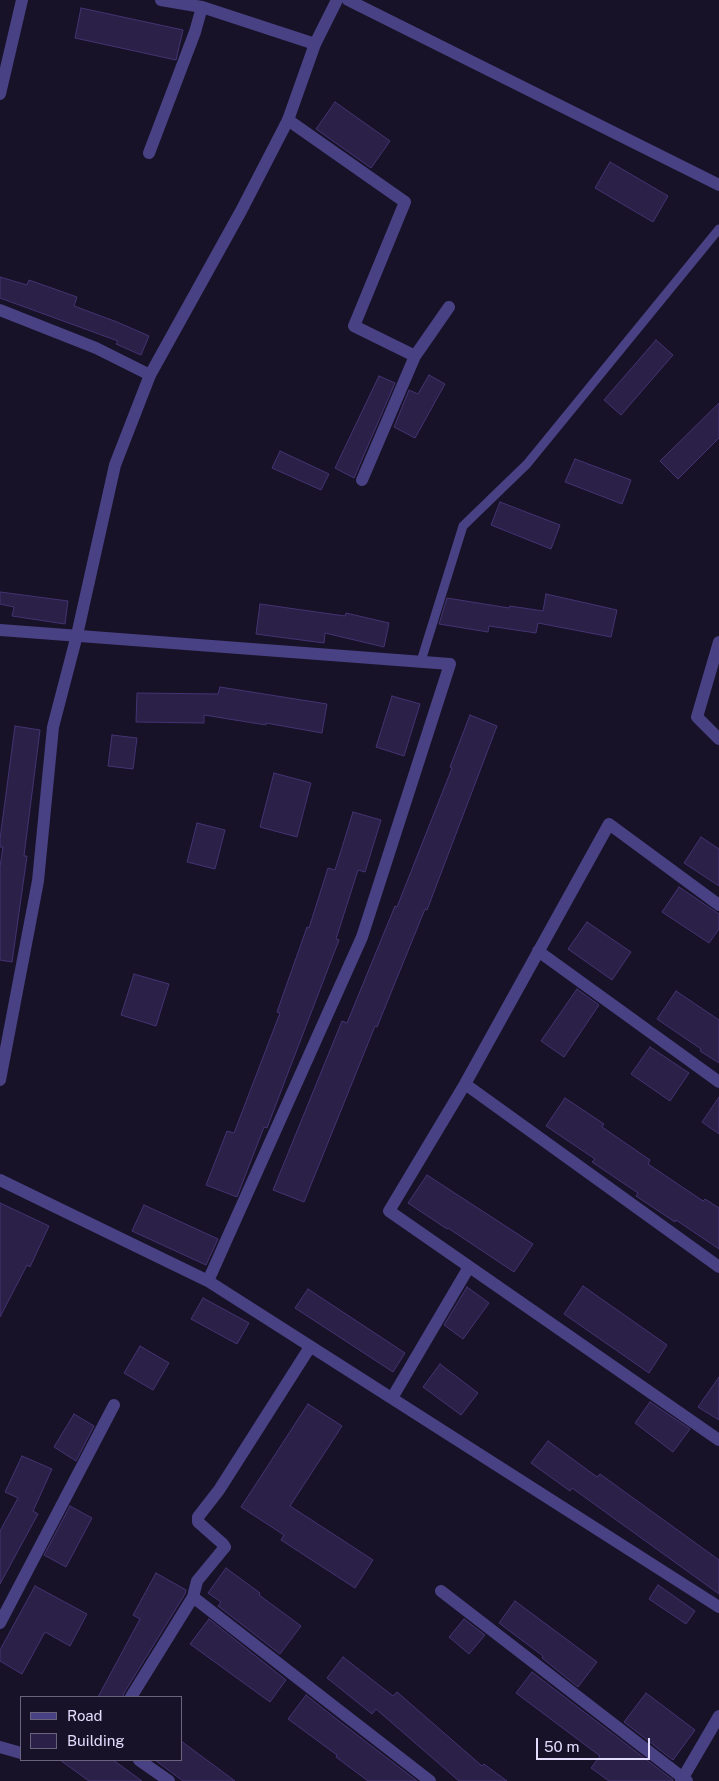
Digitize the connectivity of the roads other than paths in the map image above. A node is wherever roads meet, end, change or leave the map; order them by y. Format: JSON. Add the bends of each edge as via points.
{"nodes":[{"id":1,"x":22,"y":0,"type":"edge"},
{"id":2,"x":161,"y":0,"type":"edge"},
{"id":3,"x":337,"y":0,"type":"edge"},
{"id":4,"x":348,"y":0,"type":"edge"},
{"id":5,"x":202,"y":7,"type":"junction"},
{"id":6,"x":315,"y":44,"type":"junction"},
{"id":7,"x":0,"y":94,"type":"edge"},
{"id":8,"x":288,"y":120,"type":"junction"},
{"id":9,"x":149,"y":153,"type":"dead end"},
{"id":10,"x":719,"y":185,"type":"edge"},
{"id":11,"x":719,"y":229,"type":"edge"},
{"id":12,"x":449,"y":307,"type":"dead end"},
{"id":13,"x":0,"y":310,"type":"edge"},
{"id":14,"x":415,"y":356,"type":"junction"},
{"id":15,"x":150,"y":375,"type":"junction"},
{"id":16,"x":362,"y":480,"type":"dead end"},
{"id":17,"x":0,"y":630,"type":"edge"},
{"id":18,"x":77,"y":635,"type":"junction"},
{"id":19,"x":719,"y":642,"type":"edge"},
{"id":20,"x":421,"y":661,"type":"junction"},
{"id":21,"x":719,"y":739,"type":"edge"},
{"id":22,"x":719,"y":905,"type":"edge"},
{"id":23,"x":538,"y":951,"type":"junction"},
{"id":24,"x":0,"y":1080,"type":"edge"},
{"id":25,"x":719,"y":1082,"type":"edge"},
{"id":26,"x":465,"y":1084,"type":"junction"},
{"id":27,"x":0,"y":1180,"type":"edge"},
{"id":28,"x":469,"y":1267,"type":"junction"},
{"id":29,"x":719,"y":1267,"type":"edge"},
{"id":30,"x":208,"y":1281,"type":"junction"},
{"id":31,"x":310,"y":1347,"type":"junction"},
{"id":32,"x":392,"y":1398,"type":"junction"},
{"id":33,"x":114,"y":1405,"type":"dead end"},
{"id":34,"x":719,"y":1440,"type":"edge"},
{"id":35,"x":440,"y":1591,"type":"dead end"},
{"id":36,"x":193,"y":1598,"type":"junction"},
{"id":37,"x":719,"y":1607,"type":"edge"},
{"id":38,"x":0,"y":1623,"type":"edge"},
{"id":39,"x":133,"y":1696,"type":"edge"},
{"id":40,"x":719,"y":1716,"type":"edge"},
{"id":41,"x":2,"y":1750,"type":"edge"},
{"id":42,"x":20,"y":1753,"type":"edge"},
{"id":43,"x":140,"y":1761,"type":"edge"},
{"id":44,"x":164,"y":1780,"type":"edge"},
{"id":45,"x":684,"y":1780,"type":"edge"},
{"id":46,"x":430,"y":1781,"type":"edge"}],
"edges":[{"from":1,"to":7,"type":"street"},
{"from":2,"to":5,"type":"street"},
{"from":3,"to":6,"type":"street"},
{"from":4,"to":10,"type":"street"},
{"from":5,"to":6,"type":"street"},
{"from":5,"to":9,"type":"street"},
{"from":6,"to":8,"type":"street"},
{"from":8,"to":14,"type":"street","via":[[406,202],[354,326]]},
{"from":8,"to":15,"type":"street"},
{"from":11,"to":20,"type":"lane","via":[[527,464],[463,526]]},
{"from":12,"to":14,"type":"street"},
{"from":13,"to":15,"type":"street","via":[[96,348]]},
{"from":14,"to":16,"type":"street"},
{"from":15,"to":18,"type":"street","via":[[115,465]]},
{"from":17,"to":18,"type":"street"},
{"from":18,"to":20,"type":"street"},
{"from":18,"to":24,"type":"street","via":[[53,727],[38,881]]},
{"from":19,"to":21,"type":"street","via":[[698,717]]},
{"from":20,"to":30,"type":"street","via":[[450,664],[362,937]]},
{"from":22,"to":23,"type":"street","via":[[609,824]]},
{"from":23,"to":25,"type":"street"},
{"from":23,"to":26,"type":"street"},
{"from":26,"to":28,"type":"street","via":[[389,1211]]},
{"from":26,"to":29,"type":"street"},
{"from":27,"to":30,"type":"street"},
{"from":28,"to":32,"type":"street"},
{"from":28,"to":34,"type":"street"},
{"from":30,"to":31,"type":"street"},
{"from":31,"to":32,"type":"street"},
{"from":31,"to":36,"type":"street","via":[[220,1490],[198,1516],[198,1522],[225,1547],[197,1581]]},
{"from":32,"to":37,"type":"street"},
{"from":33,"to":38,"type":"street"},
{"from":35,"to":45,"type":"street"},
{"from":36,"to":39,"type":"street"},
{"from":36,"to":46,"type":"street"},
{"from":40,"to":45,"type":"street"},
{"from":41,"to":42,"type":"street"},
{"from":43,"to":44,"type":"street"}]}
